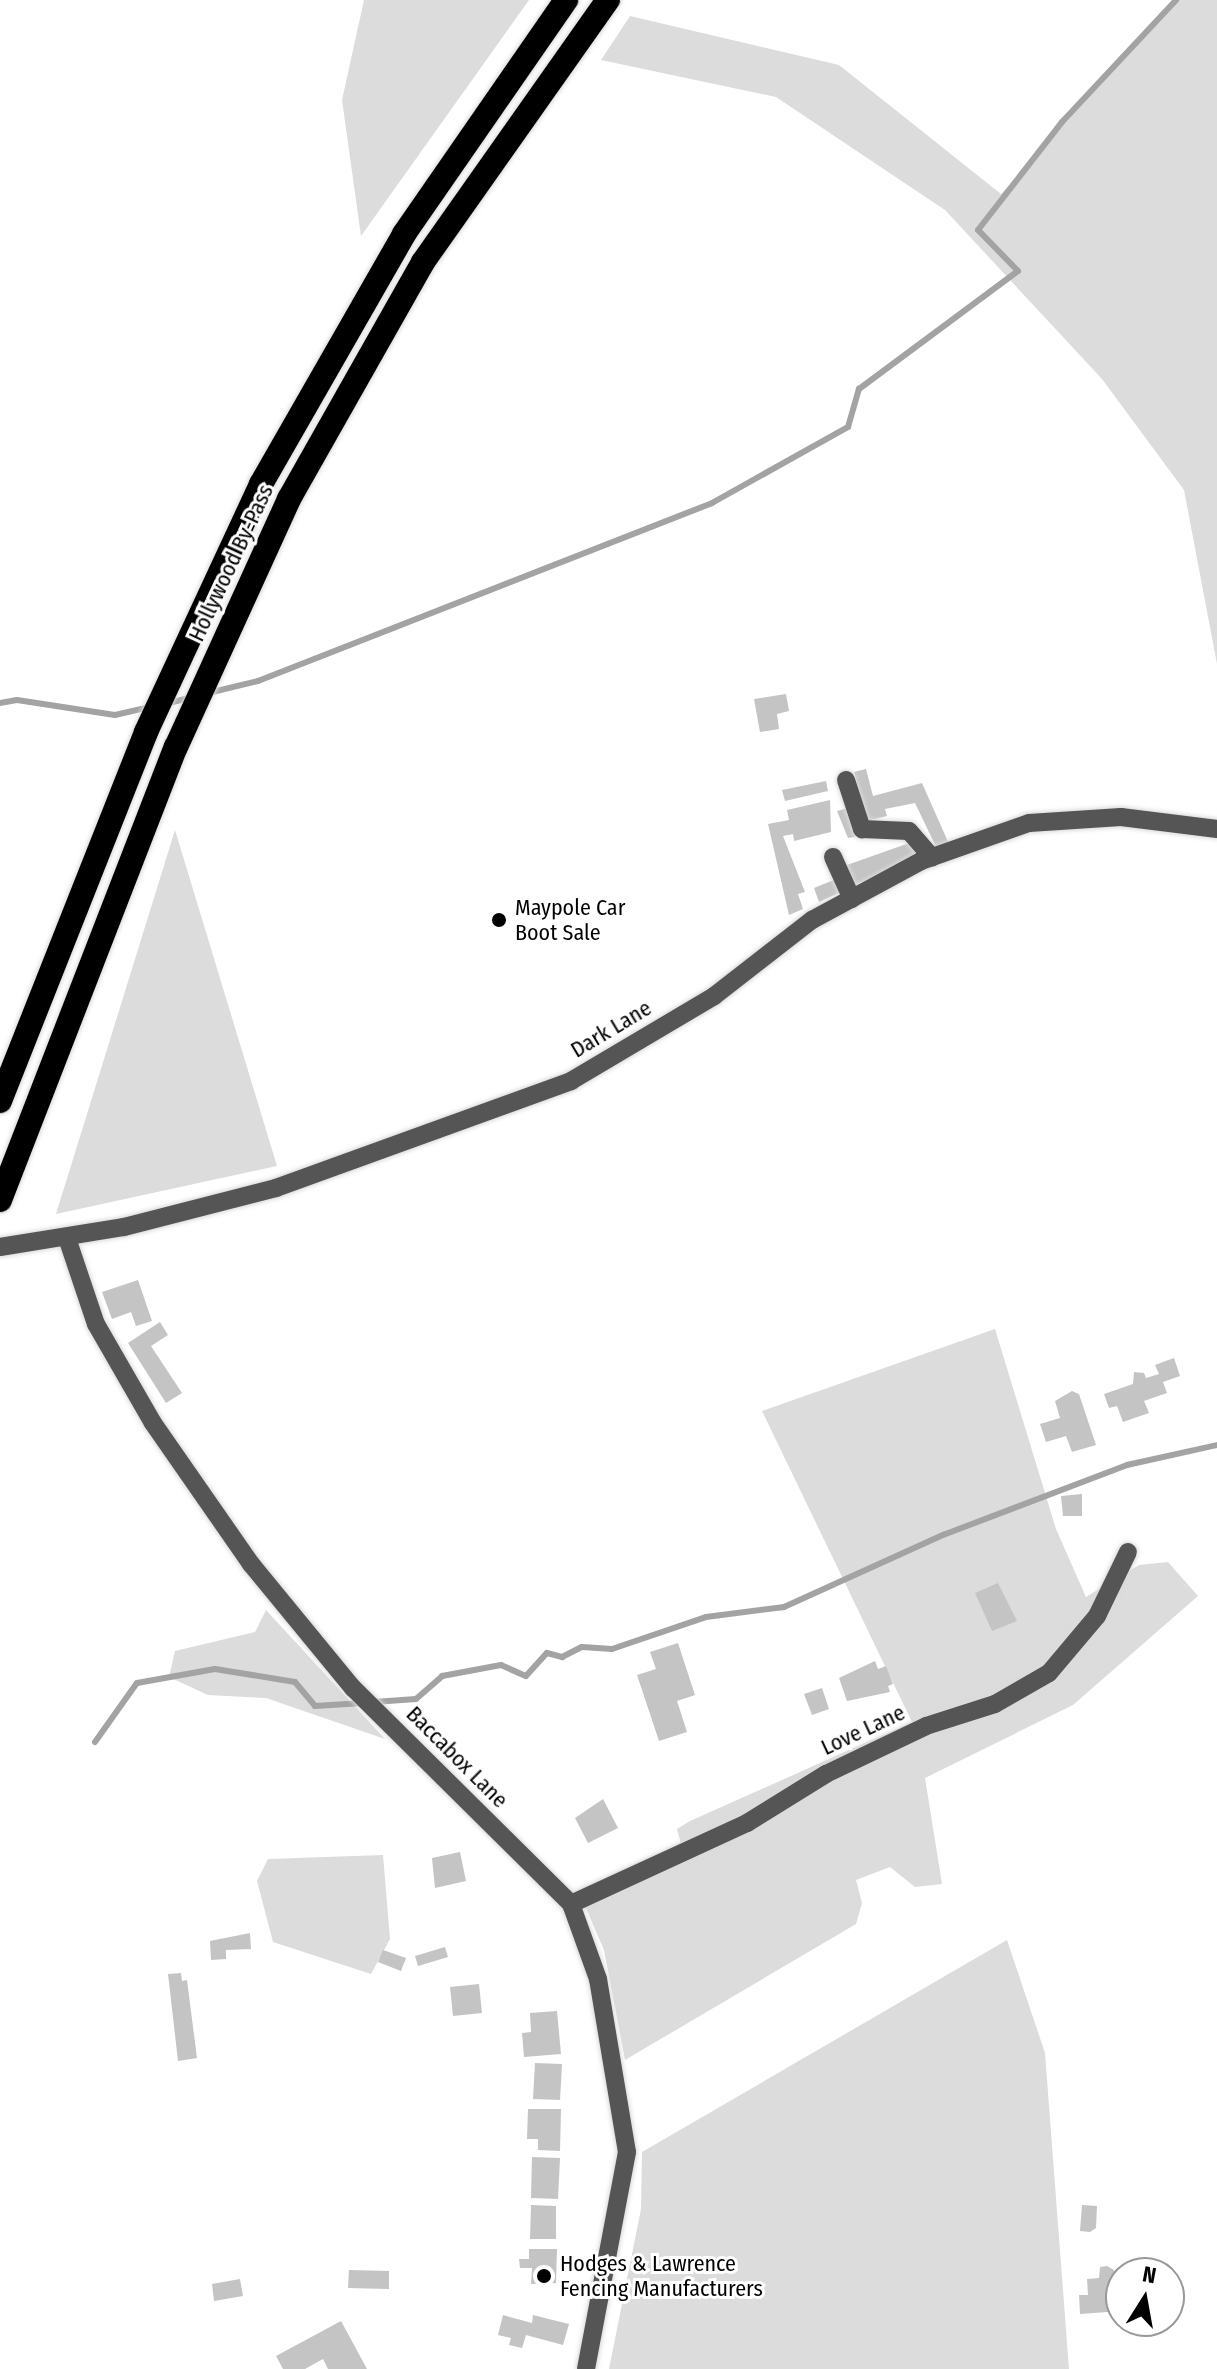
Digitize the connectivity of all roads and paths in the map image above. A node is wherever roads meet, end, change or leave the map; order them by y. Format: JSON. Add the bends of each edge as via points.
{"nodes":[{"id":1,"x":566,"y":0,"type":"edge"},
{"id":2,"x":608,"y":0,"type":"edge"},
{"id":3,"x":846,"y":780,"type":"dead end"},
{"id":4,"x":1217,"y":829,"type":"edge"},
{"id":5,"x":833,"y":857,"type":"dead end"},
{"id":6,"x":932,"y":857,"type":"junction"},
{"id":7,"x":852,"y":899,"type":"junction"},
{"id":8,"x":0,"y":1101,"type":"edge"},
{"id":9,"x":0,"y":1200,"type":"edge"},
{"id":10,"x":67,"y":1238,"type":"junction"},
{"id":11,"x":0,"y":1247,"type":"edge"},
{"id":12,"x":1128,"y":1552,"type":"dead end"},
{"id":13,"x":571,"y":1904,"type":"junction"},
{"id":14,"x":586,"y":2369,"type":"edge"}],
"edges":[{"from":1,"to":8,"type":"highway","name":"Hollywood By-Pass","via":[[404,234],[261,484],[146,732]]},
{"from":2,"to":9,"type":"highway","name":"Hollywood By-Pass","via":[[423,262],[289,499],[176,747]]},
{"from":3,"to":6,"type":"street","via":[[862,829],[909,831]]},
{"from":4,"to":6,"type":"street","name":"Dark Lane","via":[[1121,817],[1029,823]]},
{"from":5,"to":7,"type":"street"},
{"from":6,"to":7,"type":"street","name":"Dark Lane"},
{"from":7,"to":10,"type":"street","name":"Dark Lane","via":[[812,920],[714,996],[571,1081],[276,1188]]},
{"from":10,"to":11,"type":"street","name":"Dark Lane"},
{"from":10,"to":13,"type":"street","name":"Baccabox Lane","via":[[96,1324],[145,1411],[251,1564],[353,1688]]},
{"from":12,"to":13,"type":"street","name":"Love Lane","via":[[1097,1616],[1049,1673],[995,1704],[926,1726],[826,1774],[747,1823]]},
{"from":13,"to":14,"type":"street","name":"Baccabox Lane","via":[[598,1979],[627,2152]]}]}
